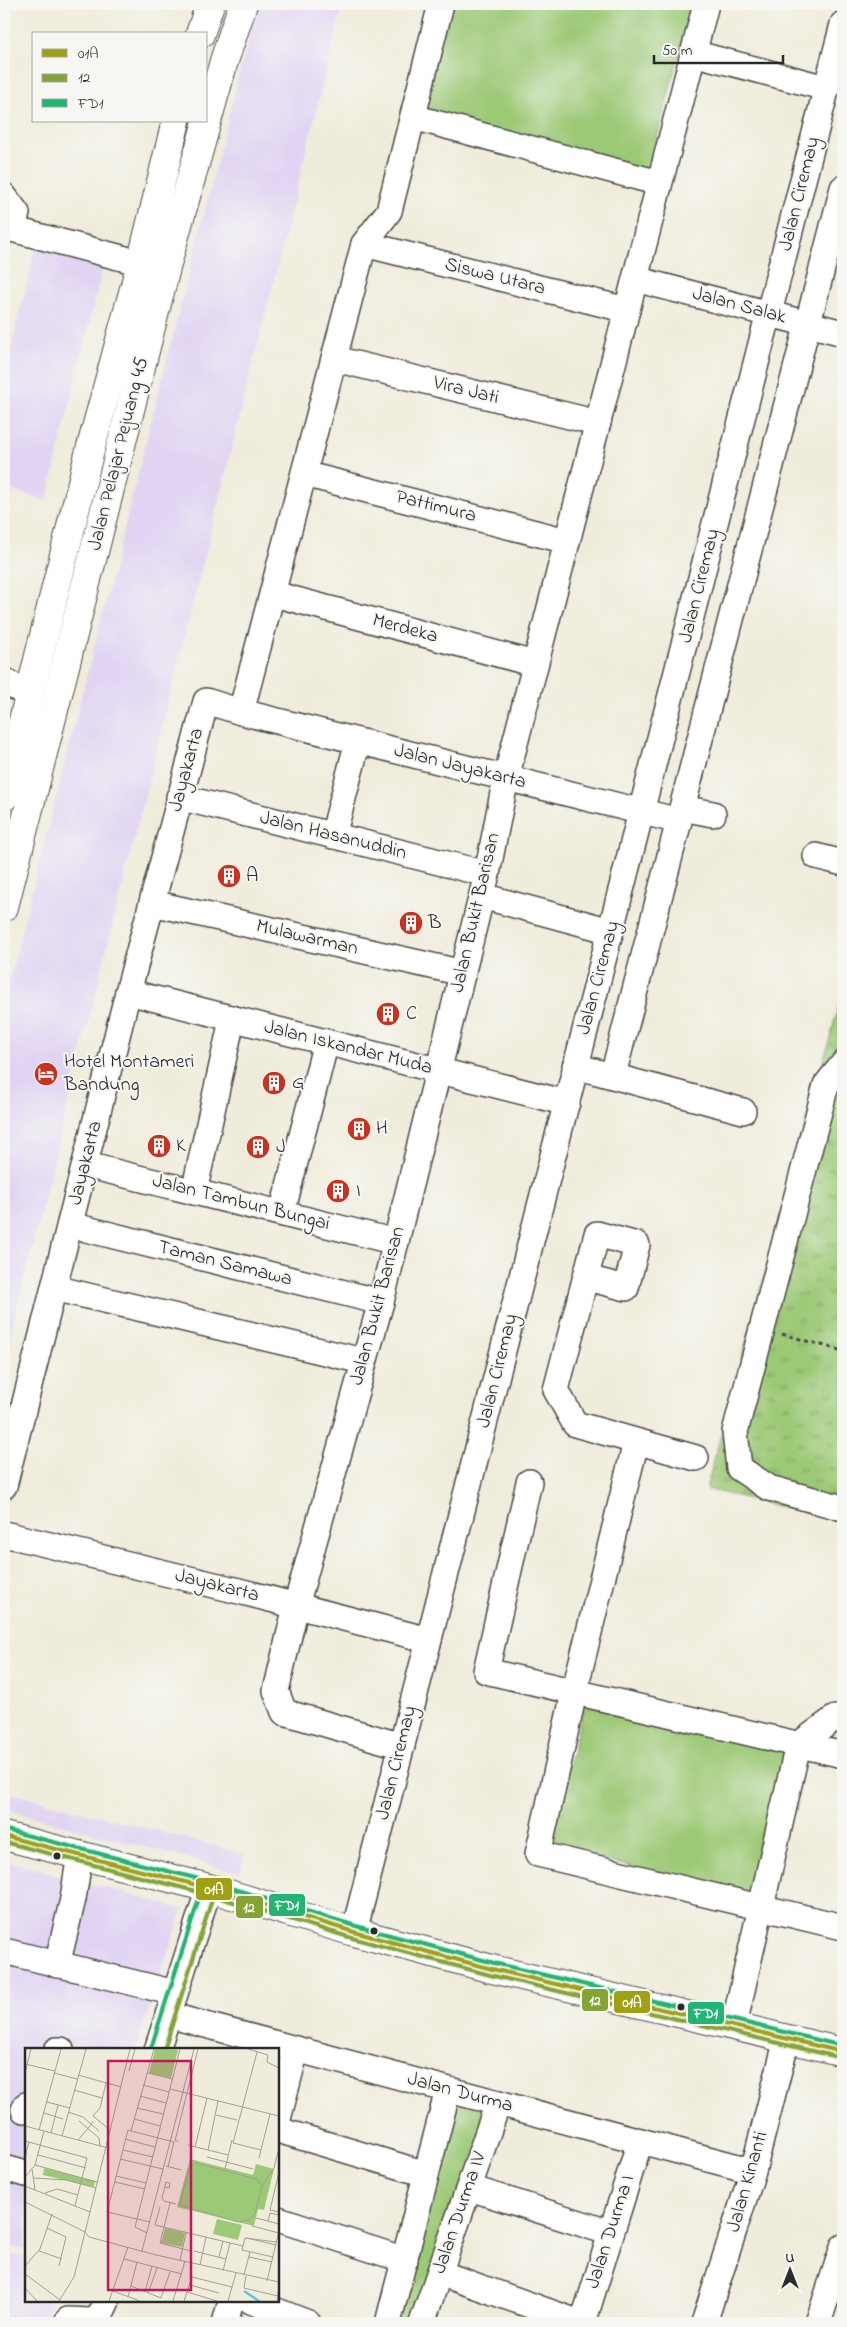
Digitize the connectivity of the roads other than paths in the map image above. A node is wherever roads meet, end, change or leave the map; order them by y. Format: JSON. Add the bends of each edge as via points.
{"nodes":[{"id":1,"x":202,"y":4,"type":"edge"},
{"id":2,"x":210,"y":4,"type":"edge"},
{"id":3,"x":233,"y":4,"type":"edge"},
{"id":4,"x":242,"y":4,"type":"edge"},
{"id":5,"x":441,"y":4,"type":"edge"},
{"id":6,"x":706,"y":4,"type":"edge"},
{"id":7,"x":843,"y":24,"type":"edge"},
{"id":8,"x":198,"y":32,"type":"edge"},
{"id":9,"x":199,"y":32,"type":"edge"},
{"id":10,"x":693,"y":53,"type":"junction"},
{"id":11,"x":224,"y":61,"type":"junction"},
{"id":12,"x":826,"y":88,"type":"junction"},
{"id":13,"x":413,"y":117,"type":"junction"},
{"id":14,"x":208,"y":118,"type":"edge"},
{"id":15,"x":176,"y":122,"type":"edge"},
{"id":16,"x":207,"y":122,"type":"edge"},
{"id":17,"x":659,"y":183,"type":"junction"},
{"id":18,"x":843,"y":188,"type":"edge"},
{"id":19,"x":4,"y":196,"type":"edge"},
{"id":20,"x":8,"y":228,"type":"edge"},
{"id":21,"x":364,"y":244,"type":"junction"},
{"id":22,"x":141,"y":263,"type":"junction"},
{"id":23,"x":635,"y":279,"type":"junction"},
{"id":24,"x":627,"y":310,"type":"junction"},
{"id":25,"x":770,"y":314,"type":"junction"},
{"id":26,"x":808,"y":324,"type":"junction"},
{"id":27,"x":843,"y":333,"type":"edge"},
{"id":28,"x":335,"y":359,"type":"junction"},
{"id":29,"x":598,"y":423,"type":"junction"},
{"id":30,"x":304,"y":474,"type":"junction"},
{"id":31,"x":568,"y":541,"type":"junction"},
{"id":32,"x":274,"y":594,"type":"junction"},
{"id":33,"x":536,"y":664,"type":"junction"},
{"id":34,"x":4,"y":680,"type":"edge"},
{"id":35,"x":29,"y":696,"type":"junction"},
{"id":36,"x":241,"y":712,"type":"junction"},
{"id":37,"x":358,"y":741,"type":"junction"},
{"id":38,"x":506,"y":778,"type":"junction"},
{"id":39,"x":4,"y":797,"type":"edge"},
{"id":40,"x":179,"y":797,"type":"junction"},
{"id":41,"x":642,"y":813,"type":"junction"},
{"id":42,"x":713,"y":814,"type":"dead end"},
{"id":43,"x":679,"y":821,"type":"joint"},
{"id":44,"x":333,"y":836,"type":"junction"},
{"id":45,"x":816,"y":856,"type":"dead end"},
{"id":46,"x":843,"y":863,"type":"edge"},
{"id":47,"x":484,"y":885,"type":"junction"},
{"id":48,"x":5,"y":893,"type":"edge"},
{"id":49,"x":152,"y":903,"type":"junction"},
{"id":50,"x":611,"y":931,"type":"junction"},
{"id":51,"x":463,"y":973,"type":"junction"},
{"id":52,"x":128,"y":992,"type":"junction"},
{"id":53,"x":232,"y":1020,"type":"junction"},
{"id":54,"x":326,"y":1042,"type":"junction"},
{"id":55,"x":843,"y":1064,"type":"edge"},
{"id":56,"x":576,"y":1066,"type":"junction"},
{"id":57,"x":439,"y":1070,"type":"junction"},
{"id":58,"x":613,"y":1075,"type":"junction"},
{"id":59,"x":567,"y":1103,"type":"junction"},
{"id":60,"x":743,"y":1111,"type":"dead end"},
{"id":61,"x":86,"y":1165,"type":"junction"},
{"id":62,"x":194,"y":1192,"type":"junction"},
{"id":63,"x":282,"y":1213,"type":"junction"},
{"id":64,"x":70,"y":1225,"type":"junction"},
{"id":65,"x":396,"y":1242,"type":"junction"},
{"id":66,"x":587,"y":1278,"type":"dead end"},
{"id":67,"x":54,"y":1288,"type":"junction"},
{"id":68,"x":381,"y":1302,"type":"junction"},
{"id":69,"x":363,"y":1361,"type":"junction"},
{"id":70,"x":636,"y":1442,"type":"junction"},
{"id":71,"x":696,"y":1458,"type":"dead end"},
{"id":72,"x":530,"y":1482,"type":"dead end"},
{"id":73,"x":4,"y":1486,"type":"edge"},
{"id":74,"x":843,"y":1508,"type":"edge"},
{"id":75,"x":4,"y":1534,"type":"edge"},
{"id":76,"x":296,"y":1606,"type":"junction"},
{"id":77,"x":429,"y":1640,"type":"junction"},
{"id":78,"x":574,"y":1693,"type":"junction"},
{"id":79,"x":843,"y":1720,"type":"edge"},
{"id":80,"x":798,"y":1745,"type":"junction"},
{"id":81,"x":402,"y":1746,"type":"junction"},
{"id":82,"x":843,"y":1755,"type":"edge"},
{"id":83,"x":4,"y":1836,"type":"edge"},
{"id":84,"x":80,"y":1854,"type":"junction"},
{"id":85,"x":209,"y":1888,"type":"junction"},
{"id":86,"x":762,"y":1908,"type":"junction"},
{"id":87,"x":843,"y":1927,"type":"edge"},
{"id":88,"x":354,"y":1932,"type":"junction"},
{"id":89,"x":4,"y":1951,"type":"edge"},
{"id":90,"x":57,"y":1965,"type":"junction"},
{"id":91,"x":172,"y":2004,"type":"junction"},
{"id":92,"x":734,"y":2025,"type":"junction"},
{"id":93,"x":787,"y":2039,"type":"junction"},
{"id":94,"x":158,"y":2048,"type":"edge"},
{"id":95,"x":296,"y":2050,"type":"junction"},
{"id":96,"x":843,"y":2052,"type":"edge"},
{"id":97,"x":448,"y":2090,"type":"junction"},
{"id":98,"x":498,"y":2103,"type":"junction"},
{"id":99,"x":279,"y":2115,"type":"edge"},
{"id":100,"x":279,"y":2130,"type":"edge"},
{"id":101,"x":640,"y":2141,"type":"junction"},
{"id":102,"x":4,"y":2168,"type":"edge"},
{"id":103,"x":753,"y":2171,"type":"junction"},
{"id":104,"x":25,"y":2174,"type":"edge"},
{"id":105,"x":426,"y":2174,"type":"junction"},
{"id":106,"x":470,"y":2188,"type":"junction"},
{"id":107,"x":279,"y":2219,"type":"edge"},
{"id":108,"x":611,"y":2233,"type":"junction"},
{"id":109,"x":843,"y":2247,"type":"edge"},
{"id":110,"x":405,"y":2260,"type":"junction"},
{"id":111,"x":440,"y":2273,"type":"junction"},
{"id":112,"x":839,"y":2275,"type":"edge"},
{"id":113,"x":107,"y":2302,"type":"edge"},
{"id":114,"x":231,"y":2302,"type":"edge"},
{"id":115,"x":255,"y":2302,"type":"edge"},
{"id":116,"x":70,"y":2315,"type":"edge"},
{"id":117,"x":225,"y":2323,"type":"edge"},
{"id":118,"x":308,"y":2323,"type":"edge"},
{"id":119,"x":388,"y":2323,"type":"edge"},
{"id":120,"x":422,"y":2323,"type":"edge"},
{"id":121,"x":582,"y":2323,"type":"edge"},
{"id":122,"x":704,"y":2323,"type":"edge"},
{"id":123,"x":818,"y":2323,"type":"edge"}],
"edges":[{"from":1,"to":8,"type":"main road"},
{"from":2,"to":9,"type":"main road"},
{"from":3,"to":11,"type":"main road"},
{"from":4,"to":11,"type":"main road","name":"Jalan Pelajar Pejuang 45"},
{"from":5,"to":13,"type":"street"},
{"from":6,"to":10,"type":"street","name":"Jalan Bukit Barisan"},
{"from":7,"to":12,"type":"street","name":"Jalan Ciremay"},
{"from":10,"to":12,"type":"street"},
{"from":10,"to":17,"type":"street","name":"Jalan Bukit Barisan"},
{"from":11,"to":14,"type":"main road","name":"Jalan Pelajar Pejuang 45"},
{"from":12,"to":25,"type":"street","name":"Jalan Ciremay"},
{"from":13,"to":17,"type":"street"},
{"from":13,"to":21,"type":"street","via":[[389,211]]},
{"from":15,"to":22,"type":"main road","name":"Jalan Pelajar Pejuang 45"},
{"from":16,"to":48,"type":"main road","name":"Jalan Pelajar Pejuang 45","via":[[167,264]]},
{"from":17,"to":23,"type":"street","name":"Jalan Bukit Barisan"},
{"from":18,"to":26,"type":"street","name":"Jalan Ciremay"},
{"from":19,"to":20,"type":"street","via":[[17,213]]},
{"from":20,"to":22,"type":"street"},
{"from":21,"to":24,"type":"street","name":"Siswa Utara"},
{"from":21,"to":28,"type":"street"},
{"from":22,"to":35,"type":"main road","name":"Jalan Pelajar Pejuang 45"},
{"from":23,"to":24,"type":"street","name":"Jalan Bukit Barisan"},
{"from":23,"to":25,"type":"street","name":"Jalan Salak"},
{"from":24,"to":29,"type":"street","name":"Jalan Bukit Barisan"},
{"from":25,"to":26,"type":"street","name":"Jalan Salak"},
{"from":25,"to":41,"type":"street","name":"Jalan Ciremay"},
{"from":26,"to":27,"type":"street","name":"Jalan Salak"},
{"from":26,"to":42,"type":"street","name":"Jalan Ciremay","via":[[682,808]]},
{"from":28,"to":29,"type":"street","name":"Vira Jati"},
{"from":28,"to":30,"type":"street"},
{"from":29,"to":31,"type":"street","name":"Jalan Bukit Barisan"},
{"from":30,"to":31,"type":"street","name":"Pattimura"},
{"from":30,"to":32,"type":"street"},
{"from":31,"to":33,"type":"street","name":"Jalan Bukit Barisan"},
{"from":32,"to":33,"type":"street","name":"Merdeka"},
{"from":32,"to":36,"type":"street"},
{"from":33,"to":38,"type":"street","name":"Jalan Bukit Barisan"},
{"from":34,"to":35,"type":"street"},
{"from":35,"to":39,"type":"main road","name":"Jalan Pelajar Pejuang 45"},
{"from":36,"to":37,"type":"street","name":"Jalan Jayakarta"},
{"from":36,"to":40,"type":"street","name":"Jayakarta","via":[[206,701]]},
{"from":37,"to":38,"type":"street","name":"Jalan Jayakarta"},
{"from":37,"to":44,"type":"street"},
{"from":38,"to":41,"type":"street","name":"Jalan Jayakarta"},
{"from":38,"to":47,"type":"street","name":"Jalan Bukit Barisan"},
{"from":40,"to":44,"type":"street","name":"Jalan Hasanuddin"},
{"from":40,"to":49,"type":"street","name":"Jayakarta"},
{"from":41,"to":43,"type":"street","name":"Jalan Jayakarta"},
{"from":41,"to":50,"type":"street","name":"Jalan Ciremay"},
{"from":43,"to":58,"type":"street","name":"Jalan Ciremay"},
{"from":44,"to":47,"type":"street","name":"Jalan Hasanuddin"},
{"from":45,"to":46,"type":"street"},
{"from":47,"to":50,"type":"street","name":"Jalan Hasanuddin"},
{"from":47,"to":51,"type":"street","name":"Jalan Bukit Barisan"},
{"from":49,"to":51,"type":"street","name":"Mulawarman"},
{"from":49,"to":52,"type":"street","name":"Jayakarta"},
{"from":50,"to":56,"type":"street","name":"Jalan Ciremay"},
{"from":51,"to":57,"type":"street","name":"Jalan Bukit Barisan"},
{"from":52,"to":53,"type":"street","name":"Jalan Iskandar Muda"},
{"from":52,"to":61,"type":"street","name":"Jayakarta"},
{"from":53,"to":54,"type":"street","name":"Jalan Iskandar Muda"},
{"from":53,"to":62,"type":"street"},
{"from":54,"to":57,"type":"street","name":"Jalan Iskandar Muda"},
{"from":54,"to":63,"type":"street"},
{"from":55,"to":74,"type":"street","via":[[826,1085],[735,1432],[739,1468],[769,1488]]},
{"from":56,"to":58,"type":"street"},
{"from":56,"to":59,"type":"street","name":"Jalan Ciremay"},
{"from":57,"to":59,"type":"street","name":"Jalan Iskandar Muda"},
{"from":57,"to":65,"type":"street","name":"Jalan Bukit Barisan"},
{"from":58,"to":60,"type":"street"},
{"from":59,"to":77,"type":"street","name":"Jalan Ciremay"},
{"from":61,"to":62,"type":"street","name":"Jalan Tambun Bungai"},
{"from":61,"to":64,"type":"street","name":"Jayakarta"},
{"from":62,"to":63,"type":"street","name":"Jalan Tambun Bungai"},
{"from":63,"to":65,"type":"street","name":"Jalan Tambun Bungai"},
{"from":64,"to":67,"type":"street","name":"Jayakarta"},
{"from":64,"to":68,"type":"street","name":"Taman Samawa"},
{"from":65,"to":68,"type":"street","name":"Jalan Bukit Barisan"},
{"from":66,"to":70,"type":"street","via":[[556,1390],[576,1424]]},
{"from":67,"to":69,"type":"street"},
{"from":67,"to":73,"type":"street","name":"Jayakarta"},
{"from":68,"to":69,"type":"street","name":"Jalan Bukit Barisan"},
{"from":69,"to":76,"type":"street","name":"Jalan Bukit Barisan"},
{"from":70,"to":71,"type":"street"},
{"from":70,"to":78,"type":"street"},
{"from":72,"to":78,"type":"street","via":[[486,1671]]},
{"from":75,"to":76,"type":"street","name":"Jayakarta"},
{"from":76,"to":77,"type":"street","name":"Jayakarta"},
{"from":76,"to":81,"type":"street","name":"Jalan Bukit Barisan","via":[[276,1691],[284,1712]]},
{"from":77,"to":81,"type":"street","name":"Jalan Ciremay"},
{"from":78,"to":80,"type":"street"},
{"from":78,"to":86,"type":"street","via":[[538,1854]]},
{"from":79,"to":80,"type":"street","via":[[835,1718]]},
{"from":80,"to":82,"type":"street"},
{"from":80,"to":86,"type":"street"},
{"from":81,"to":88,"type":"street","name":"Jalan Ciremay"},
{"from":83,"to":84,"type":"main road"},
{"from":84,"to":85,"type":"main road"},
{"from":84,"to":90,"type":"street"},
{"from":85,"to":88,"type":"main road"},
{"from":85,"to":91,"type":"street"},
{"from":86,"to":87,"type":"street"},
{"from":86,"to":92,"type":"street"},
{"from":88,"to":92,"type":"main road","via":[[492,1969]]},
{"from":89,"to":90,"type":"street","name":"Jalan Durma"},
{"from":90,"to":91,"type":"street","name":"Jalan Durma"},
{"from":91,"to":94,"type":"street"},
{"from":91,"to":95,"type":"street","name":"Jalan Durma"},
{"from":92,"to":93,"type":"main road"},
{"from":93,"to":96,"type":"main road"},
{"from":93,"to":103,"type":"street","name":"Jalan Kinanti"},
{"from":95,"to":97,"type":"street","name":"Jalan Durma"},
{"from":95,"to":99,"type":"street"},
{"from":97,"to":98,"type":"street","name":"Jalan Durma"},
{"from":97,"to":105,"type":"street"},
{"from":98,"to":101,"type":"street","name":"Jalan Durma"},
{"from":98,"to":106,"type":"street","name":"Jalan Durma IV"},
{"from":100,"to":105,"type":"street"},
{"from":101,"to":103,"type":"street","name":"Jalan Durma"},
{"from":101,"to":108,"type":"street","name":"Jalan Durma I"},
{"from":102,"to":104,"type":"street"},
{"from":103,"to":122,"type":"street","name":"Jalan Kinanti"},
{"from":105,"to":110,"type":"street"},
{"from":106,"to":108,"type":"street"},
{"from":106,"to":111,"type":"street","name":"Jalan Durma IV"},
{"from":107,"to":110,"type":"street"},
{"from":108,"to":121,"type":"street","name":"Jalan Durma I"},
{"from":109,"to":112,"type":"street"},
{"from":110,"to":119,"type":"street"},
{"from":111,"to":120,"type":"street","name":"Jalan Durma IV"},
{"from":111,"to":121,"type":"street"},
{"from":112,"to":123,"type":"street"},
{"from":113,"to":116,"type":"street","via":[[99,2318],[90,2321]]},
{"from":114,"to":117,"type":"street"},
{"from":115,"to":118,"type":"street"}]}
